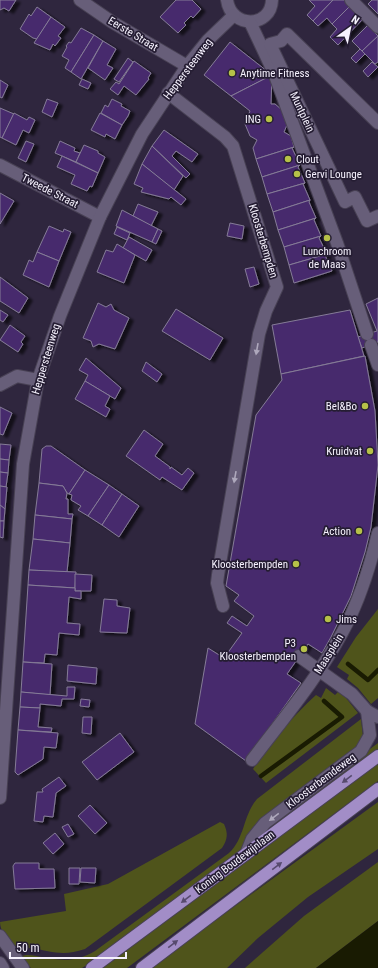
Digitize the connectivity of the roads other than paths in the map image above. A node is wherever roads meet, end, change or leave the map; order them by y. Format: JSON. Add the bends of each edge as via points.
{"nodes":[{"id":1,"x":80,"y":0,"type":"edge"},
{"id":2,"x":227,"y":0,"type":"edge"},
{"id":3,"x":272,"y":0,"type":"edge"},
{"id":4,"x":351,"y":0,"type":"edge"},
{"id":5,"x":234,"y":15,"type":"junction"},
{"id":6,"x":250,"y":22,"type":"junction"},
{"id":7,"x":378,"y":27,"type":"edge"},
{"id":8,"x":187,"y":66,"type":"junction"},
{"id":9,"x":168,"y":93,"type":"junction"},
{"id":10,"x":378,"y":123,"type":"edge"},
{"id":11,"x":0,"y":165,"type":"edge"},
{"id":12,"x":378,"y":216,"type":"edge"},
{"id":13,"x":100,"y":217,"type":"junction"},
{"id":14,"x":378,"y":365,"type":"edge"},
{"id":15,"x":38,"y":380,"type":"junction"},
{"id":16,"x":0,"y":385,"type":"edge"},
{"id":17,"x":378,"y":533,"type":"edge"},
{"id":18,"x":223,"y":606,"type":"dead end"},
{"id":19,"x":299,"y":656,"type":"dead end"},
{"id":20,"x":319,"y":670,"type":"junction"},
{"id":21,"x":367,"y":711,"type":"junction"},
{"id":22,"x":378,"y":717,"type":"edge"},
{"id":23,"x":378,"y":738,"type":"edge"},
{"id":24,"x":361,"y":750,"type":"junction"},
{"id":25,"x":378,"y":756,"type":"edge"},
{"id":26,"x":252,"y":760,"type":"dead end"},
{"id":27,"x":378,"y":789,"type":"edge"},
{"id":28,"x":0,"y":798,"type":"edge"},
{"id":29,"x":246,"y":854,"type":"junction"},
{"id":30,"x":0,"y":936,"type":"edge"},
{"id":31,"x":0,"y":963,"type":"edge"},
{"id":32,"x":3,"y":968,"type":"edge"},
{"id":33,"x":23,"y":968,"type":"edge"},
{"id":34,"x":92,"y":968,"type":"edge"},
{"id":35,"x":142,"y":968,"type":"edge"}],
"edges":[{"from":1,"to":8,"type":"street","name":"Eerste Straat"},
{"from":2,"to":5,"type":"street"},
{"from":3,"to":6,"type":"street","via":[[270,9],[264,17]]},
{"from":4,"to":7,"type":"street"},
{"from":5,"to":6,"type":"street"},
{"from":5,"to":8,"type":"street","name":"Heppersteenweg","via":[[208,40]]},
{"from":6,"to":14,"type":"street","via":[[274,73],[335,238]]},
{"from":8,"to":9,"type":"street","name":"Heppersteenweg"},
{"from":9,"to":13,"type":"street","name":"Heppersteenweg","via":[[142,134]]},
{"from":9,"to":18,"type":"street","name":"Kloosterbempden","one_way":true,"via":[[225,137],[236,151],[277,287],[266,311],[260,334],[218,575],[217,583]]},
{"from":10,"to":12,"type":"street","name":"Muntplein","via":[[287,34],[281,41],[270,44],[345,202],[355,197],[367,221]]},
{"from":11,"to":13,"type":"street","name":"Tweede Straat"},
{"from":13,"to":15,"type":"street","name":"Heppersteenweg","via":[[60,316]]},
{"from":15,"to":16,"type":"street","via":[[17,376]]},
{"from":15,"to":28,"type":"street","name":"Heppersteenweg","via":[[23,464]]},
{"from":17,"to":20,"type":"street","name":"Maasplein","via":[[352,612]]},
{"from":19,"to":20,"type":"street"},
{"from":20,"to":21,"type":"street","via":[[352,694]]},
{"from":20,"to":26,"type":"street","name":"Maasplein"},
{"from":21,"to":22,"type":"street"},
{"from":21,"to":24,"type":"street","name":"Kloosterbemdeweg","via":[[370,735]]},
{"from":23,"to":24,"type":"street"},
{"from":24,"to":29,"type":"street","name":"Kloosterbemdeweg","one_way":true,"via":[[265,823],[252,839]]},
{"from":25,"to":29,"type":"main road","name":"Koning Boudewijnlaan","one_way":true},
{"from":35,"to":27,"type":"main road","one_way":true},
{"from":29,"to":34,"type":"main road","name":"Koning Boudewijnlaan","one_way":true},
{"from":30,"to":33,"type":"street"},
{"from":31,"to":32,"type":"street"}]}
